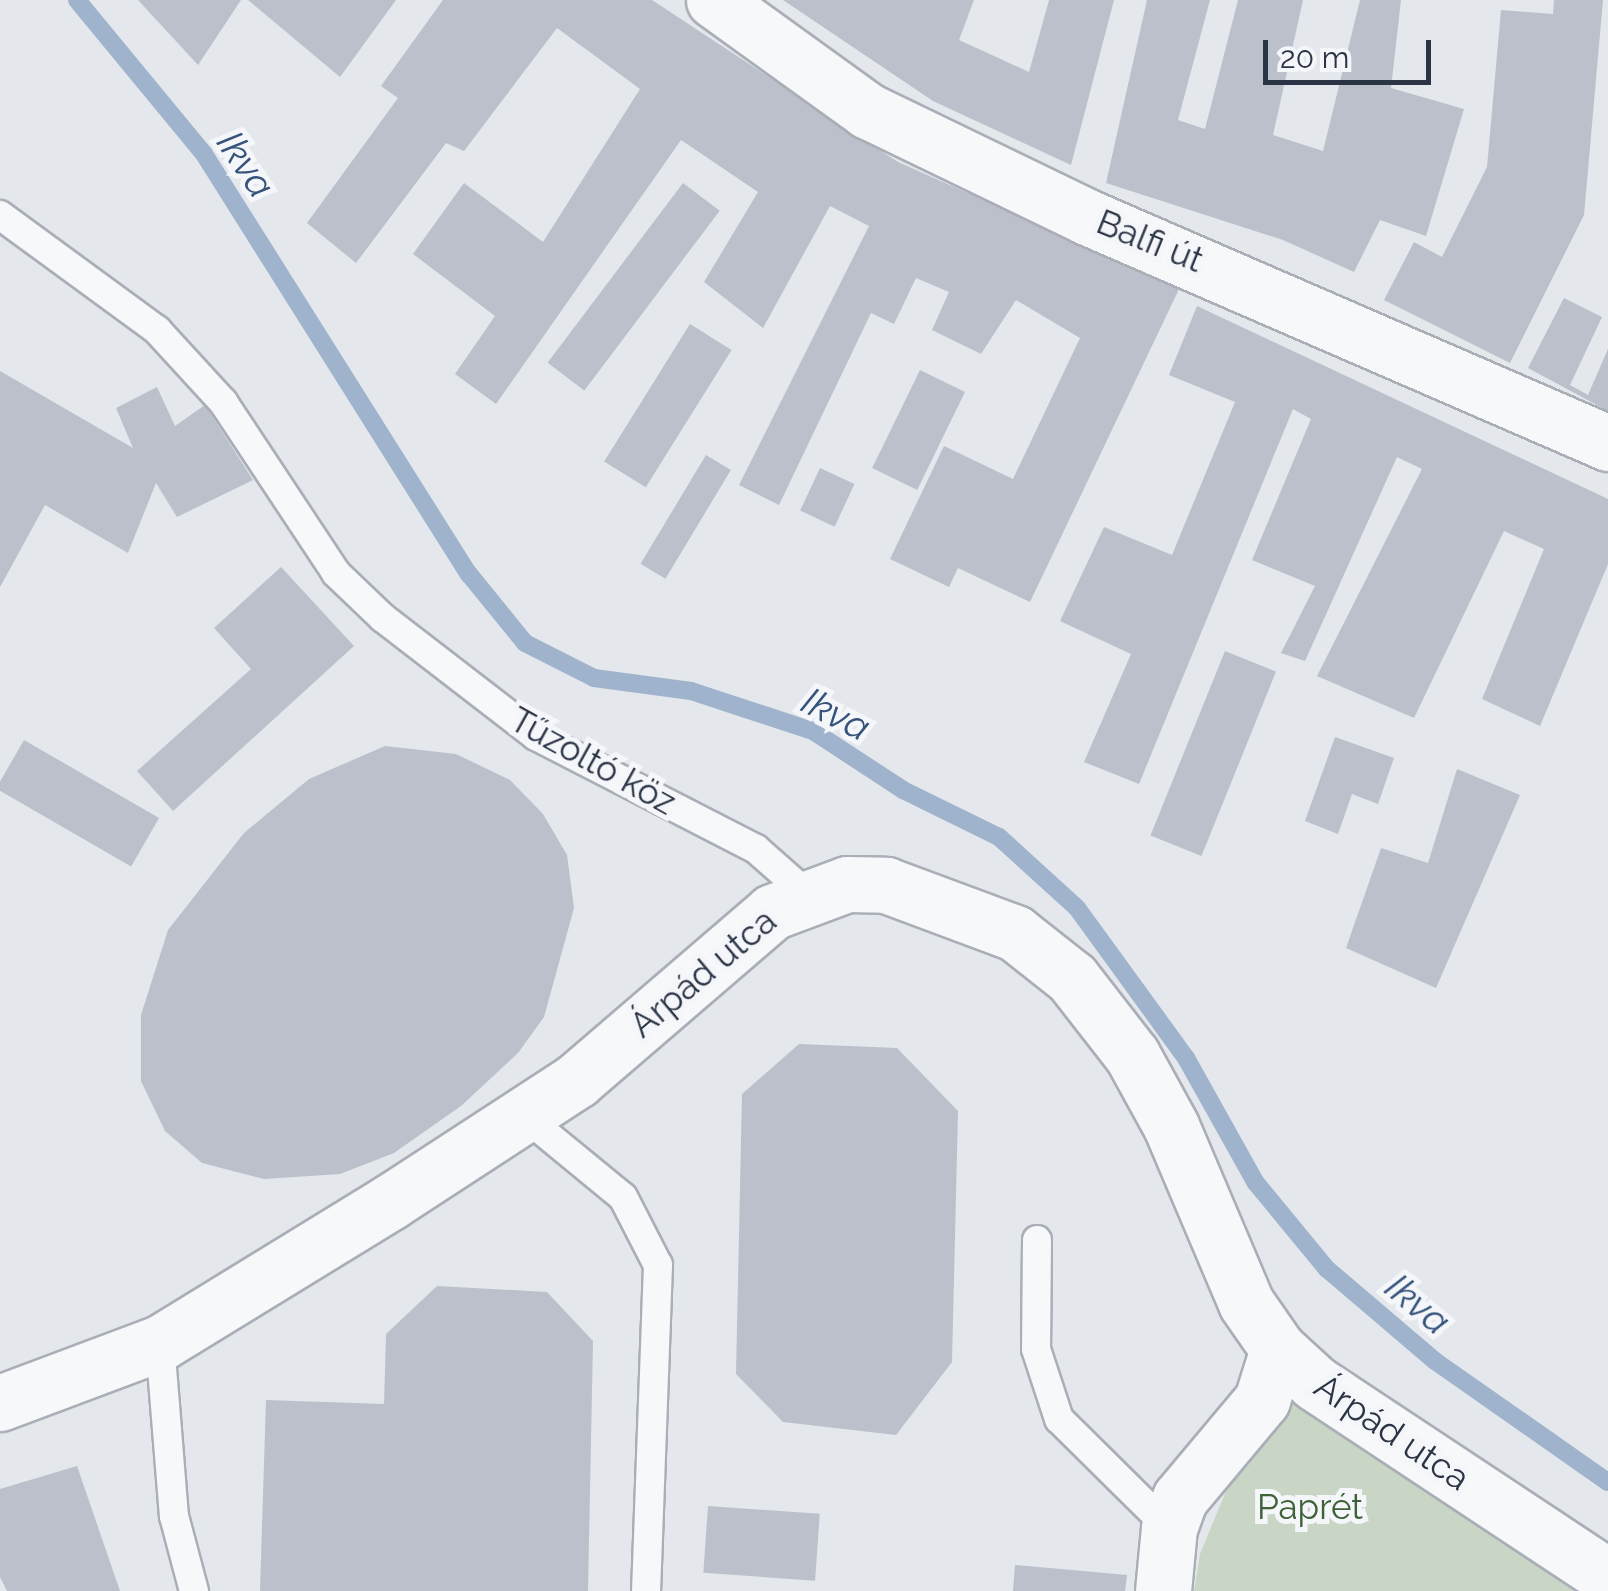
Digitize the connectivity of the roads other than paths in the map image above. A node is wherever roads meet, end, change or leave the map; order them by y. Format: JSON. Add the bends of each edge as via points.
{"nodes":[{"id":1,"x":714,"y":0,"type":"edge"},
{"id":2,"x":0,"y":215,"type":"edge"},
{"id":3,"x":1608,"y":442,"type":"edge"},
{"id":4,"x":808,"y":894,"type":"junction"},
{"id":5,"x":523,"y":1115,"type":"junction"},
{"id":6,"x":1038,"y":1240,"type":"dead end"},
{"id":7,"x":160,"y":1343,"type":"junction"},
{"id":8,"x":1278,"y":1348,"type":"junction"},
{"id":9,"x":0,"y":1403,"type":"edge"},
{"id":10,"x":1169,"y":1528,"type":"junction"},
{"id":11,"x":1608,"y":1577,"type":"edge"},
{"id":12,"x":194,"y":1591,"type":"edge"},
{"id":13,"x":646,"y":1591,"type":"edge"},
{"id":14,"x":1163,"y":1591,"type":"edge"}],
"edges":[{"from":1,"to":3,"type":"street","name":"Balfi út","via":[[868,111],[1087,217]]},
{"from":2,"to":4,"type":"lane","name":"Tűzoltó köz","via":[[157,330],[223,402],[336,574],[383,618],[536,736],[756,849]]},
{"from":4,"to":5,"type":"street","name":"Árpád utca","via":[[772,912],[577,1080]]},
{"from":4,"to":8,"type":"street","name":"Árpád utca","via":[[847,884],[886,885],[944,902],[1015,933],[1072,978],[1140,1069],[1246,1303]]},
{"from":5,"to":7,"type":"street","name":"Árpád utca"},
{"from":5,"to":13,"type":"lane","via":[[623,1197],[658,1264]]},
{"from":6,"to":10,"type":"lane","via":[[1036,1348],[1058,1419]]},
{"from":7,"to":9,"type":"street","name":"Árpád utca"},
{"from":7,"to":12,"type":"lane","via":[[174,1516]]},
{"from":8,"to":10,"type":"street","via":[[1262,1400],[1198,1470]]},
{"from":8,"to":11,"type":"street","name":"Árpád utca","via":[[1315,1383]]},
{"from":10,"to":14,"type":"street"}]}
